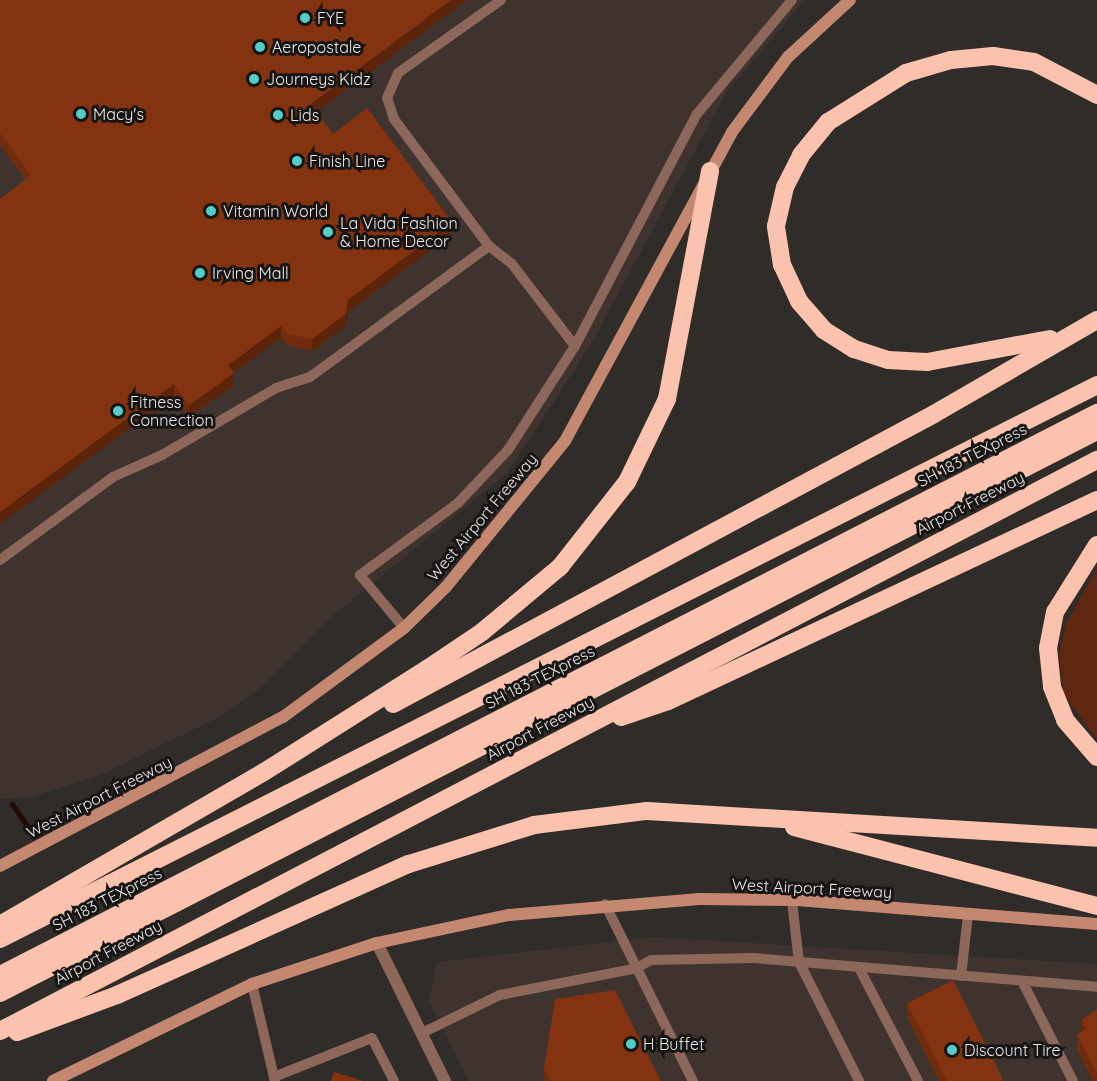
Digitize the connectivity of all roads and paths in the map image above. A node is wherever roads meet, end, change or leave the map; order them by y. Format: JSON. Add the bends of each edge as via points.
{"nodes":[{"id":1,"x":501,"y":0,"type":"edge"},
{"id":2,"x":792,"y":0,"type":"edge"},
{"id":3,"x":850,"y":0,"type":"edge"},
{"id":4,"x":1097,"y":95,"type":"edge"},
{"id":5,"x":710,"y":171,"type":"junction"},
{"id":6,"x":489,"y":246,"type":"junction"},
{"id":7,"x":1091,"y":323,"type":"edge"},
{"id":8,"x":575,"y":346,"type":"junction"},
{"id":9,"x":1097,"y":380,"type":"edge"},
{"id":10,"x":1097,"y":385,"type":"edge"},
{"id":11,"x":1067,"y":400,"type":"junction"},
{"id":12,"x":1097,"y":413,"type":"edge"},
{"id":13,"x":1097,"y":431,"type":"edge"},
{"id":14,"x":1097,"y":459,"type":"edge"},
{"id":15,"x":1097,"y":500,"type":"edge"},
{"id":16,"x":1097,"y":545,"type":"edge"},
{"id":17,"x":0,"y":560,"type":"edge"},
{"id":18,"x":404,"y":628,"type":"junction"},
{"id":19,"x":564,"y":737,"type":"junction"},
{"id":20,"x":1097,"y":757,"type":"edge"},
{"id":21,"x":264,"y":772,"type":"junction"},
{"id":22,"x":718,"y":813,"type":"junction"},
{"id":23,"x":1097,"y":838,"type":"edge"},
{"id":24,"x":0,"y":866,"type":"edge"},
{"id":25,"x":792,"y":900,"type":"junction"},
{"id":26,"x":605,"y":904,"type":"junction"},
{"id":27,"x":1097,"y":906,"type":"edge"},
{"id":28,"x":968,"y":915,"type":"junction"},
{"id":29,"x":1097,"y":924,"type":"edge"},
{"id":30,"x":0,"y":925,"type":"edge"},
{"id":31,"x":0,"y":939,"type":"edge"},
{"id":32,"x":377,"y":943,"type":"junction"},
{"id":33,"x":799,"y":962,"type":"junction"},
{"id":34,"x":637,"y":968,"type":"junction"},
{"id":35,"x":859,"y":968,"type":"junction"},
{"id":36,"x":0,"y":975,"type":"edge"},
{"id":37,"x":961,"y":976,"type":"junction"},
{"id":38,"x":1022,"y":981,"type":"junction"},
{"id":39,"x":252,"y":984,"type":"junction"},
{"id":40,"x":1097,"y":987,"type":"edge"},
{"id":41,"x":0,"y":993,"type":"edge"},
{"id":42,"x":0,"y":1031,"type":"edge"},
{"id":43,"x":422,"y":1034,"type":"junction"},
{"id":44,"x":0,"y":1039,"type":"edge"},
{"id":45,"x":274,"y":1079,"type":"edge"},
{"id":46,"x":53,"y":1081,"type":"edge"},
{"id":47,"x":394,"y":1081,"type":"edge"},
{"id":48,"x":446,"y":1081,"type":"edge"},
{"id":49,"x":693,"y":1081,"type":"edge"},
{"id":50,"x":859,"y":1081,"type":"edge"},
{"id":51,"x":918,"y":1081,"type":"edge"},
{"id":52,"x":1073,"y":1081,"type":"edge"}],
"edges":[{"from":1,"to":6,"type":"lane","via":[[398,72],[387,98],[394,119]]},
{"from":2,"to":8,"type":"lane","via":[[697,114]]},
{"from":3,"to":5,"type":"main road","name":"West Airport Freeway","via":[[788,57]]},
{"from":4,"to":7,"type":"highway","via":[[1034,62],[993,56],[951,60],[906,73],[828,122],[789,179],[776,226],[782,265],[799,301],[824,330],[854,350],[888,360],[927,362],[1020,347]]},
{"from":5,"to":18,"type":"main road","name":"West Airport Freeway","via":[[565,441],[489,539]]},
{"from":5,"to":21,"type":"highway","via":[[667,399],[653,434],[609,510],[560,567],[482,632]]},
{"from":6,"to":8,"type":"lane","via":[[513,264]]},
{"from":6,"to":17,"type":"lane","via":[[310,377],[276,388],[162,455],[120,473]]},
{"from":7,"to":21,"type":"highway","via":[[934,414]]},
{"from":8,"to":18,"type":"lane","via":[[514,442],[478,484],[360,574]]},
{"from":9,"to":11,"type":"highway"},
{"from":10,"to":11,"type":"highway"},
{"from":11,"to":31,"type":"highway"},
{"from":12,"to":36,"type":"highway","name":"SH 183 TEXpress"},
{"from":13,"to":41,"type":"highway"},
{"from":14,"to":19,"type":"highway","name":"Airport Freeway"},
{"from":15,"to":19,"type":"highway","via":[[668,701]]},
{"from":16,"to":20,"type":"highway","via":[[1055,612],[1048,648],[1052,687],[1065,720]]},
{"from":18,"to":24,"type":"main road","name":"West Airport Freeway","via":[[253,735]]},
{"from":19,"to":42,"type":"highway","name":"Airport Freeway"},
{"from":21,"to":30,"type":"highway"},
{"from":22,"to":23,"type":"highway"},
{"from":22,"to":27,"type":"highway","via":[[813,831]]},
{"from":22,"to":44,"type":"highway","via":[[593,815],[472,842],[346,889],[117,995]]},
{"from":25,"to":26,"type":"main road","name":"West Airport Freeway"},
{"from":25,"to":28,"type":"main road","name":"West Airport Freeway"},
{"from":25,"to":33,"type":"lane"},
{"from":26,"to":32,"type":"main road","name":"West Airport Freeway","via":[[510,915]]},
{"from":26,"to":34,"type":"lane"},
{"from":28,"to":29,"type":"main road","name":"West Airport Freeway"},
{"from":28,"to":37,"type":"lane"},
{"from":32,"to":39,"type":"main road","name":"West Airport Freeway"},
{"from":32,"to":43,"type":"street"},
{"from":33,"to":34,"type":"lane","via":[[651,960]]},
{"from":33,"to":35,"type":"lane"},
{"from":33,"to":50,"type":"lane"},
{"from":34,"to":43,"type":"lane","via":[[500,995]]},
{"from":34,"to":49,"type":"lane"},
{"from":35,"to":37,"type":"lane"},
{"from":35,"to":51,"type":"lane"},
{"from":37,"to":38,"type":"lane"},
{"from":38,"to":40,"type":"lane"},
{"from":38,"to":52,"type":"lane"},
{"from":39,"to":45,"type":"lane"},
{"from":39,"to":46,"type":"main road","name":"West Airport Freeway"},
{"from":43,"to":48,"type":"street"},
{"from":45,"to":47,"type":"lane","via":[[372,1038]]}]}
